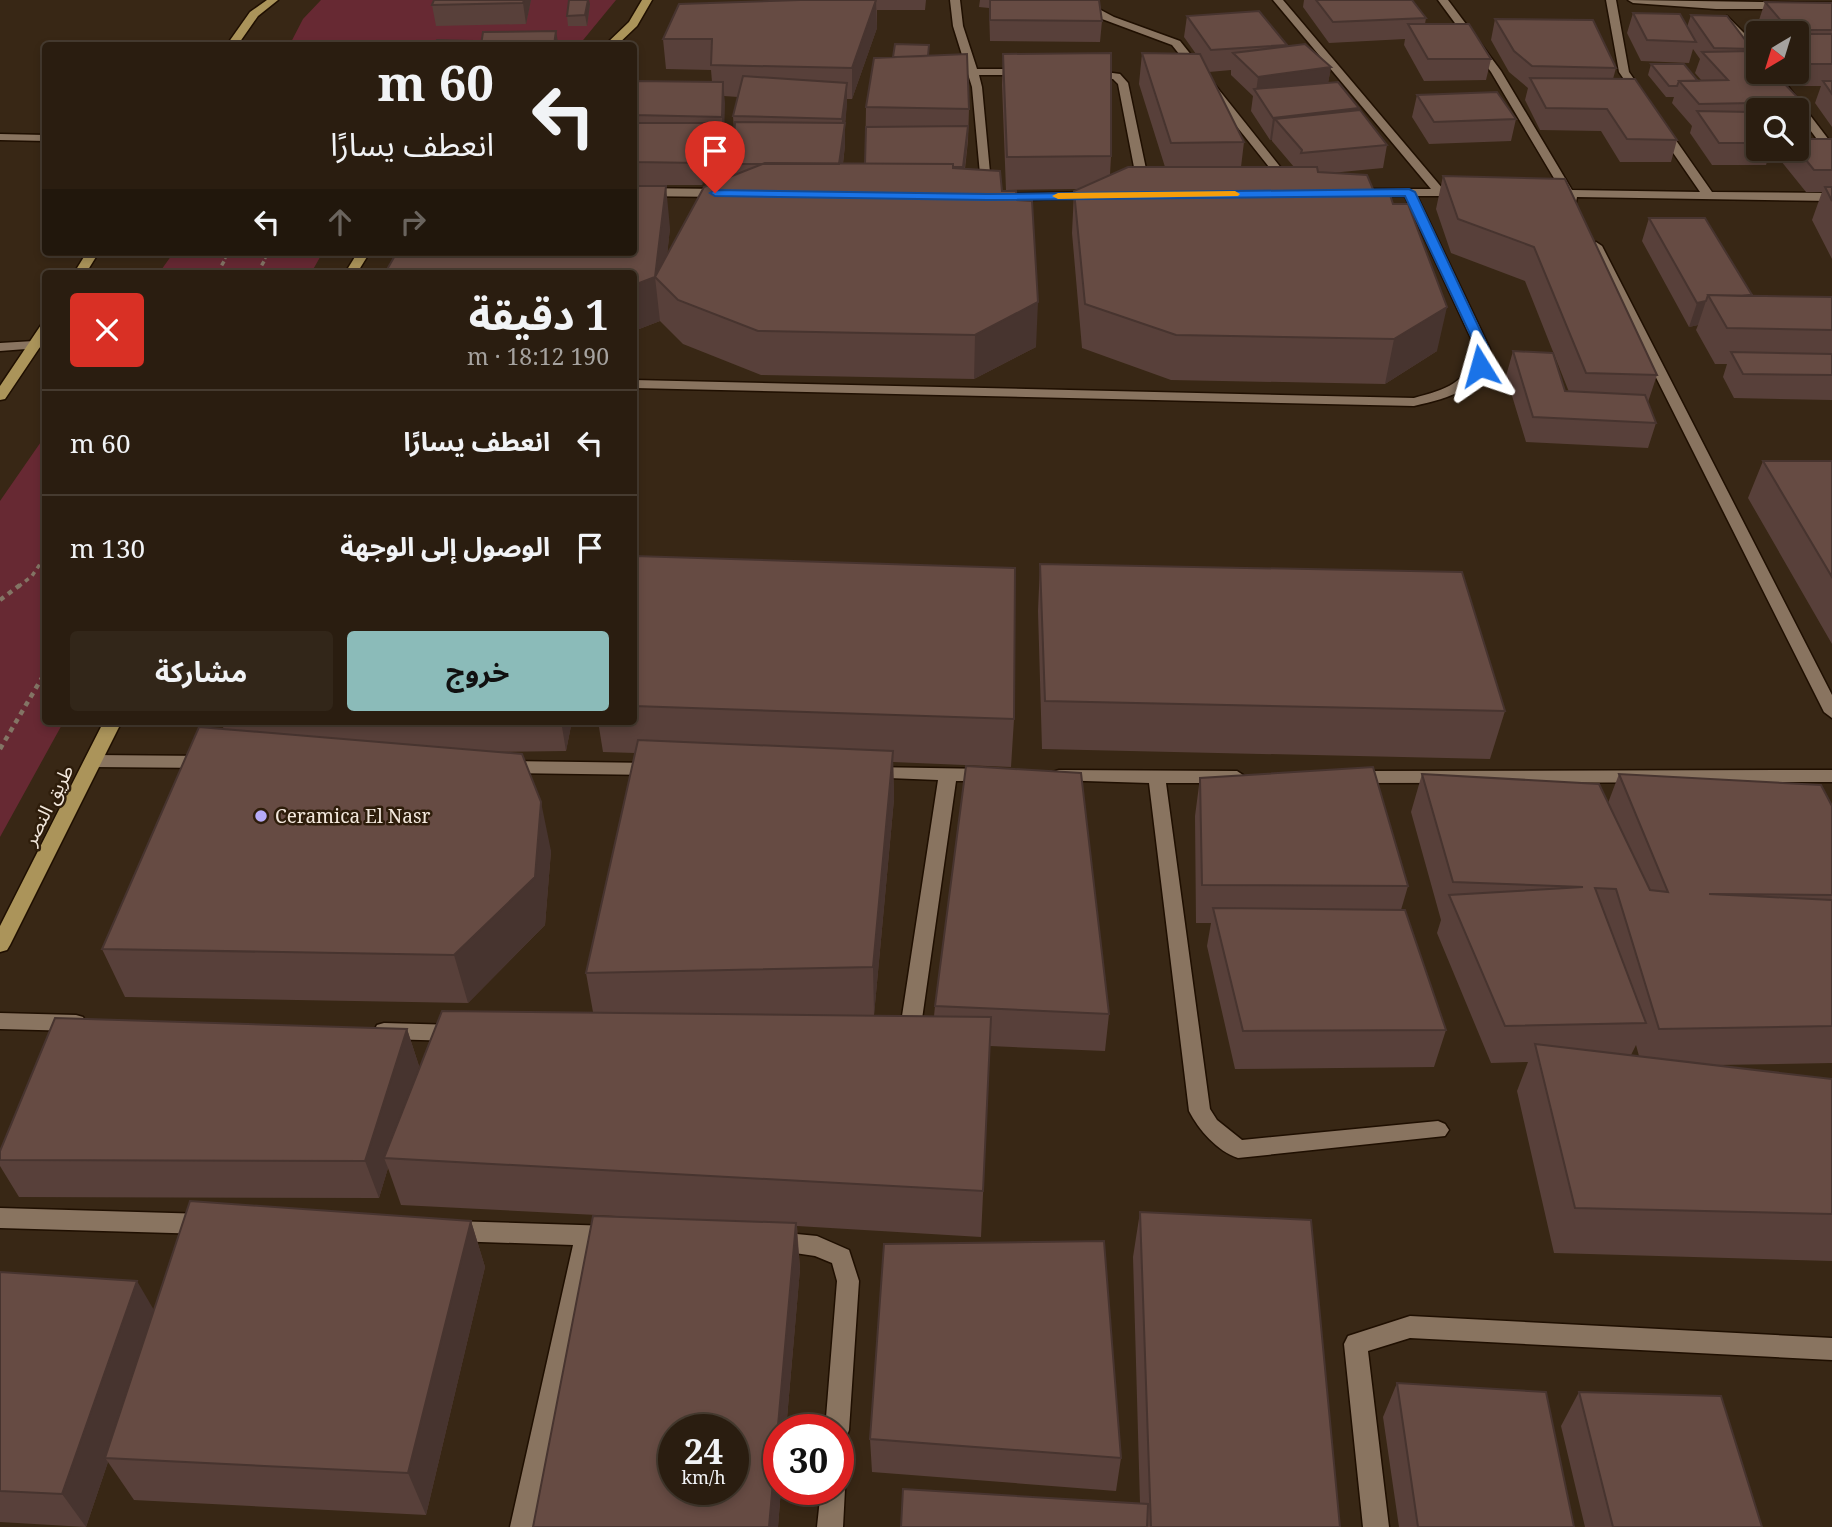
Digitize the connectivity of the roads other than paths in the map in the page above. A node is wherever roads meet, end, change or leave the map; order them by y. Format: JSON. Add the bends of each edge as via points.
{"nodes":[{"id":1,"x":272,"y":0,"type":"edge"},
{"id":2,"x":647,"y":0,"type":"edge"},
{"id":3,"x":955,"y":0,"type":"edge"},
{"id":4,"x":1076,"y":0,"type":"edge"},
{"id":5,"x":1278,"y":0,"type":"edge"},
{"id":6,"x":1443,"y":0,"type":"edge"},
{"id":7,"x":1611,"y":0,"type":"edge"},
{"id":8,"x":1633,"y":0,"type":"edge"},
{"id":9,"x":1716,"y":6,"type":"junction"},
{"id":10,"x":1832,"y":6,"type":"edge"},
{"id":11,"x":1746,"y":40,"type":"edge"},
{"id":12,"x":234,"y":42,"type":"edge"},
{"id":13,"x":613,"y":42,"type":"edge"},
{"id":14,"x":973,"y":72,"type":"junction"},
{"id":15,"x":1036,"y":72,"type":"edge"},
{"id":16,"x":1073,"y":72,"type":"edge"},
{"id":17,"x":1782,"y":84,"type":"edge"},
{"id":18,"x":0,"y":137,"type":"edge"},
{"id":19,"x":42,"y":138,"type":"edge"},
{"id":20,"x":1832,"y":152,"type":"edge"},
{"id":21,"x":637,"y":192,"type":"edge"},
{"id":22,"x":1409,"y":192,"type":"junction"},
{"id":23,"x":1440,"y":192,"type":"junction"},
{"id":24,"x":1479,"y":192,"type":"edge"},
{"id":25,"x":742,"y":193,"type":"edge"},
{"id":26,"x":1334,"y":193,"type":"edge"},
{"id":27,"x":1531,"y":193,"type":"edge"},
{"id":28,"x":1569,"y":193,"type":"junction"},
{"id":29,"x":1282,"y":194,"type":"edge"},
{"id":30,"x":1709,"y":194,"type":"junction"},
{"id":31,"x":1159,"y":195,"type":"edge"},
{"id":32,"x":1106,"y":196,"type":"edge"},
{"id":33,"x":973,"y":197,"type":"edge"},
{"id":34,"x":987,"y":197,"type":"junction"},
{"id":35,"x":1832,"y":197,"type":"edge"},
{"id":36,"x":42,"y":334,"type":"edge"},
{"id":37,"x":34,"y":345,"type":"junction"},
{"id":38,"x":0,"y":347,"type":"edge"},
{"id":39,"x":637,"y":384,"type":"edge"},
{"id":40,"x":0,"y":396,"type":"edge"},
{"id":41,"x":1832,"y":712,"type":"edge"},
{"id":42,"x":111,"y":725,"type":"edge"},
{"id":43,"x":95,"y":761,"type":"junction"},
{"id":44,"x":221,"y":763,"type":"edge"},
{"id":45,"x":486,"y":767,"type":"edge"},
{"id":46,"x":668,"y":770,"type":"edge"},
{"id":47,"x":850,"y":773,"type":"edge"},
{"id":48,"x":948,"y":774,"type":"junction"},
{"id":49,"x":1003,"y":775,"type":"edge"},
{"id":50,"x":1045,"y":776,"type":"edge"},
{"id":51,"x":1832,"y":776,"type":"edge"},
{"id":52,"x":1336,"y":777,"type":"edge"},
{"id":53,"x":1157,"y":778,"type":"junction"},
{"id":54,"x":1254,"y":778,"type":"edge"},
{"id":55,"x":0,"y":945,"type":"edge"},
{"id":56,"x":0,"y":1021,"type":"edge"},
{"id":57,"x":97,"y":1023,"type":"edge"},
{"id":58,"x":362,"y":1030,"type":"edge"},
{"id":59,"x":473,"y":1033,"type":"edge"},
{"id":60,"x":882,"y":1040,"type":"edge"},
{"id":61,"x":1438,"y":1130,"type":"dead end"},
{"id":62,"x":0,"y":1218,"type":"edge"},
{"id":63,"x":223,"y":1224,"type":"edge"},
{"id":64,"x":432,"y":1230,"type":"edge"},
{"id":65,"x":586,"y":1235,"type":"junction"},
{"id":66,"x":640,"y":1237,"type":"edge"},
{"id":67,"x":749,"y":1240,"type":"edge"},
{"id":68,"x":1832,"y":1349,"type":"edge"},
{"id":69,"x":838,"y":1414,"type":"edge"},
{"id":70,"x":832,"y":1505,"type":"edge"},
{"id":71,"x":523,"y":1527,"type":"edge"},
{"id":72,"x":830,"y":1527,"type":"edge"},
{"id":73,"x":1376,"y":1527,"type":"edge"}],
"edges":[{"from":1,"to":12,"type":"main road","via":[[254,14]]},
{"from":2,"to":13,"type":"main road","via":[[633,24]]},
{"from":3,"to":14,"type":"street"},
{"from":4,"to":29,"type":"street","via":[[1176,43],[1296,194]]},
{"from":5,"to":23,"type":"street"},
{"from":6,"to":28,"type":"street","via":[[1496,71]]},
{"from":7,"to":30,"type":"street","via":[[1624,72]]},
{"from":8,"to":9,"type":"street"},
{"from":9,"to":10,"type":"street"},
{"from":9,"to":11,"type":"street"},
{"from":14,"to":15,"type":"street"},
{"from":14,"to":34,"type":"street"},
{"from":16,"to":31,"type":"street","via":[[1116,76],[1123,83],[1139,195]]},
{"from":17,"to":20,"type":"street"},
{"from":18,"to":19,"type":"street"},
{"from":21,"to":25,"type":"street"},
{"from":22,"to":23,"type":"street"},
{"from":22,"to":26,"type":"street"},
{"from":22,"to":39,"type":"street","via":[[1483,349],[1480,366],[1467,382],[1414,402]]},
{"from":23,"to":24,"type":"street"},
{"from":27,"to":28,"type":"street"},
{"from":28,"to":30,"type":"street"},
{"from":28,"to":41,"type":"street"},
{"from":30,"to":35,"type":"street"},
{"from":32,"to":34,"type":"street"},
{"from":33,"to":34,"type":"street"},
{"from":36,"to":37,"type":"main road"},
{"from":37,"to":38,"type":"street"},
{"from":37,"to":40,"type":"main road"},
{"from":42,"to":43,"type":"main road","name":"طريق النصر"},
{"from":43,"to":44,"type":"street"},
{"from":43,"to":55,"type":"main road","name":"طريق النصر"},
{"from":45,"to":46,"type":"street"},
{"from":47,"to":48,"type":"street"},
{"from":48,"to":49,"type":"street"},
{"from":48,"to":60,"type":"street","via":[[912,1019],[892,1038]]},
{"from":50,"to":53,"type":"street"},
{"from":51,"to":52,"type":"street"},
{"from":53,"to":54,"type":"street"},
{"from":53,"to":61,"type":"street","via":[[1200,1111],[1210,1126],[1238,1149]]},
{"from":56,"to":57,"type":"street"},
{"from":58,"to":59,"type":"street"},
{"from":62,"to":63,"type":"street"},
{"from":64,"to":65,"type":"street"},
{"from":65,"to":66,"type":"street"},
{"from":65,"to":71,"type":"street"},
{"from":67,"to":69,"type":"street","via":[[817,1246],[841,1257],[848,1281]]},
{"from":68,"to":73,"type":"street","via":[[1410,1327],[1356,1344]]},
{"from":70,"to":72,"type":"street"}]}
